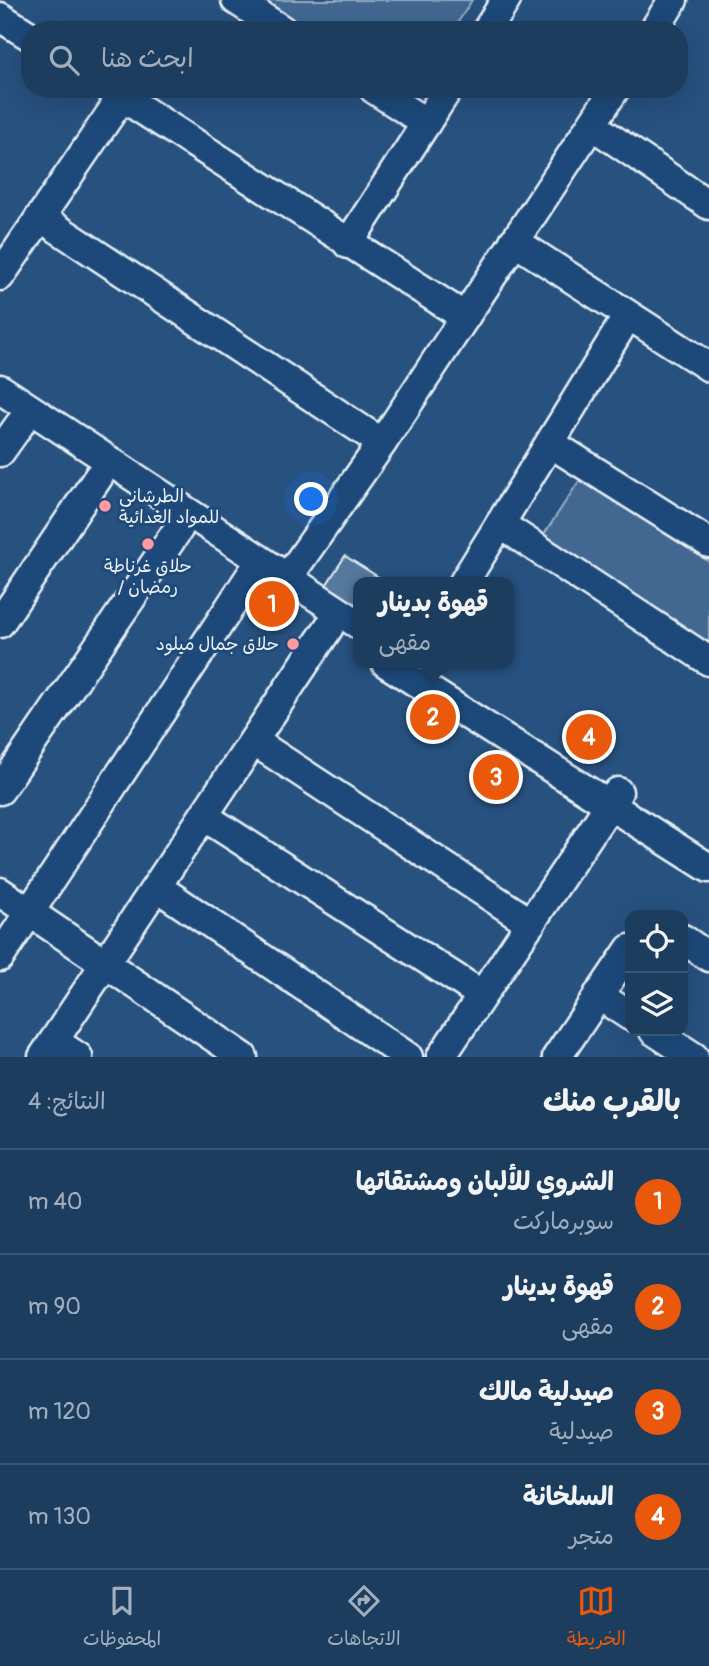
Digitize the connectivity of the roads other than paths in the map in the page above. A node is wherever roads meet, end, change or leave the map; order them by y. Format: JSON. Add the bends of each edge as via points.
{"nodes":[{"id":1,"x":9,"y":0,"type":"edge"},
{"id":2,"x":236,"y":0,"type":"edge"},
{"id":3,"x":673,"y":0,"type":"edge"},
{"id":4,"x":0,"y":16,"type":"edge"},
{"id":5,"x":268,"y":21,"type":"edge"},
{"id":6,"x":660,"y":21,"type":"edge"},
{"id":7,"x":21,"y":31,"type":"edge"},
{"id":8,"x":113,"y":98,"type":"edge"},
{"id":9,"x":124,"y":98,"type":"edge"},
{"id":10,"x":387,"y":98,"type":"edge"},
{"id":11,"x":442,"y":98,"type":"edge"},
{"id":12,"x":609,"y":98,"type":"edge"},
{"id":13,"x":426,"y":124,"type":"junction"},
{"id":14,"x":592,"y":125,"type":"junction"},
{"id":15,"x":709,"y":204,"type":"edge"},
{"id":16,"x":40,"y":217,"type":"junction"},
{"id":17,"x":514,"y":241,"type":"junction"},
{"id":18,"x":348,"y":244,"type":"junction"},
{"id":19,"x":0,"y":276,"type":"edge"},
{"id":20,"x":465,"y":317,"type":"junction"},
{"id":21,"x":627,"y":317,"type":"junction"},
{"id":22,"x":709,"y":368,"type":"edge"},
{"id":23,"x":0,"y":389,"type":"edge"},
{"id":24,"x":10,"y":417,"type":"edge"},
{"id":25,"x":382,"y":443,"type":"junction"},
{"id":26,"x":550,"y":443,"type":"junction"},
{"id":27,"x":0,"y":452,"type":"edge"},
{"id":28,"x":99,"y":475,"type":"junction"},
{"id":29,"x":500,"y":524,"type":"junction"},
{"id":30,"x":179,"y":528,"type":"junction"},
{"id":31,"x":709,"y":543,"type":"edge"},
{"id":32,"x":251,"y":575,"type":"junction"},
{"id":33,"x":467,"y":577,"type":"edge"},
{"id":34,"x":282,"y":586,"type":"junction"},
{"id":35,"x":353,"y":622,"type":"edge"},
{"id":36,"x":0,"y":623,"type":"edge"},
{"id":37,"x":330,"y":627,"type":"junction"},
{"id":38,"x":353,"y":642,"type":"edge"},
{"id":39,"x":709,"y":661,"type":"edge"},
{"id":40,"x":394,"y":668,"type":"edge"},
{"id":41,"x":426,"y":668,"type":"edge"},
{"id":42,"x":255,"y":742,"type":"junction"},
{"id":43,"x":0,"y":790,"type":"edge"},
{"id":44,"x":614,"y":798,"type":"junction"},
{"id":45,"x":205,"y":817,"type":"junction"},
{"id":46,"x":709,"y":850,"type":"edge"},
{"id":47,"x":709,"y":868,"type":"edge"},
{"id":48,"x":157,"y":887,"type":"junction"},
{"id":49,"x":0,"y":892,"type":"edge"},
{"id":50,"x":31,"y":912,"type":"junction"},
{"id":51,"x":531,"y":923,"type":"junction"},
{"id":52,"x":688,"y":942,"type":"edge"},
{"id":53,"x":625,"y":956,"type":"edge"},
{"id":54,"x":0,"y":957,"type":"edge"},
{"id":55,"x":709,"y":957,"type":"edge"},
{"id":56,"x":105,"y":965,"type":"junction"},
{"id":57,"x":482,"y":995,"type":"junction"},
{"id":58,"x":598,"y":995,"type":"junction"},
{"id":59,"x":625,"y":1013,"type":"edge"},
{"id":60,"x":662,"y":1036,"type":"edge"},
{"id":61,"x":49,"y":1049,"type":"edge"},
{"id":62,"x":78,"y":1057,"type":"edge"},
{"id":63,"x":243,"y":1057,"type":"edge"},
{"id":64,"x":408,"y":1057,"type":"edge"},
{"id":65,"x":441,"y":1057,"type":"edge"},
{"id":66,"x":557,"y":1057,"type":"edge"},
{"id":67,"x":694,"y":1057,"type":"edge"}],
"edges":[{"from":1,"to":4,"type":"street"},
{"from":2,"to":5,"type":"street"},
{"from":3,"to":6,"type":"street"},
{"from":4,"to":7,"type":"street"},
{"from":8,"to":16,"type":"street"},
{"from":9,"to":18,"type":"street"},
{"from":10,"to":13,"type":"street"},
{"from":11,"to":13,"type":"street"},
{"from":12,"to":14,"type":"street"},
{"from":13,"to":18,"type":"street"},
{"from":14,"to":15,"type":"street"},
{"from":14,"to":17,"type":"street"},
{"from":16,"to":19,"type":"street"},
{"from":16,"to":25,"type":"street"},
{"from":17,"to":20,"type":"street"},
{"from":17,"to":21,"type":"street"},
{"from":18,"to":20,"type":"street"},
{"from":20,"to":25,"type":"street"},
{"from":21,"to":22,"type":"street"},
{"from":21,"to":26,"type":"street"},
{"from":23,"to":34,"type":"street"},
{"from":24,"to":27,"type":"street"},
{"from":24,"to":28,"type":"street"},
{"from":25,"to":34,"type":"street"},
{"from":26,"to":29,"type":"street"},
{"from":26,"to":31,"type":"street"},
{"from":28,"to":30,"type":"street"},
{"from":28,"to":36,"type":"street"},
{"from":29,"to":33,"type":"street"},
{"from":29,"to":39,"type":"street"},
{"from":30,"to":32,"type":"street"},
{"from":30,"to":43,"type":"street"},
{"from":32,"to":34,"type":"street"},
{"from":32,"to":50,"type":"street"},
{"from":34,"to":35,"type":"street"},
{"from":34,"to":37,"type":"street"},
{"from":37,"to":38,"type":"street"},
{"from":37,"to":42,"type":"street"},
{"from":40,"to":44,"type":"street"},
{"from":41,"to":44,"type":"street"},
{"from":42,"to":45,"type":"street"},
{"from":42,"to":51,"type":"street"},
{"from":44,"to":46,"type":"street"},
{"from":44,"to":47,"type":"street"},
{"from":44,"to":51,"type":"street"},
{"from":45,"to":48,"type":"street"},
{"from":45,"to":57,"type":"street"},
{"from":48,"to":56,"type":"street"},
{"from":48,"to":64,"type":"street"},
{"from":49,"to":50,"type":"street"},
{"from":50,"to":54,"type":"street"},
{"from":50,"to":56,"type":"street"},
{"from":51,"to":57,"type":"street"},
{"from":52,"to":55,"type":"street"},
{"from":53,"to":58,"type":"street"},
{"from":56,"to":61,"type":"street"},
{"from":56,"to":63,"type":"street"},
{"from":57,"to":65,"type":"street"},
{"from":58,"to":59,"type":"street"},
{"from":58,"to":66,"type":"street"},
{"from":60,"to":67,"type":"street"},
{"from":61,"to":62,"type":"street"}]}
